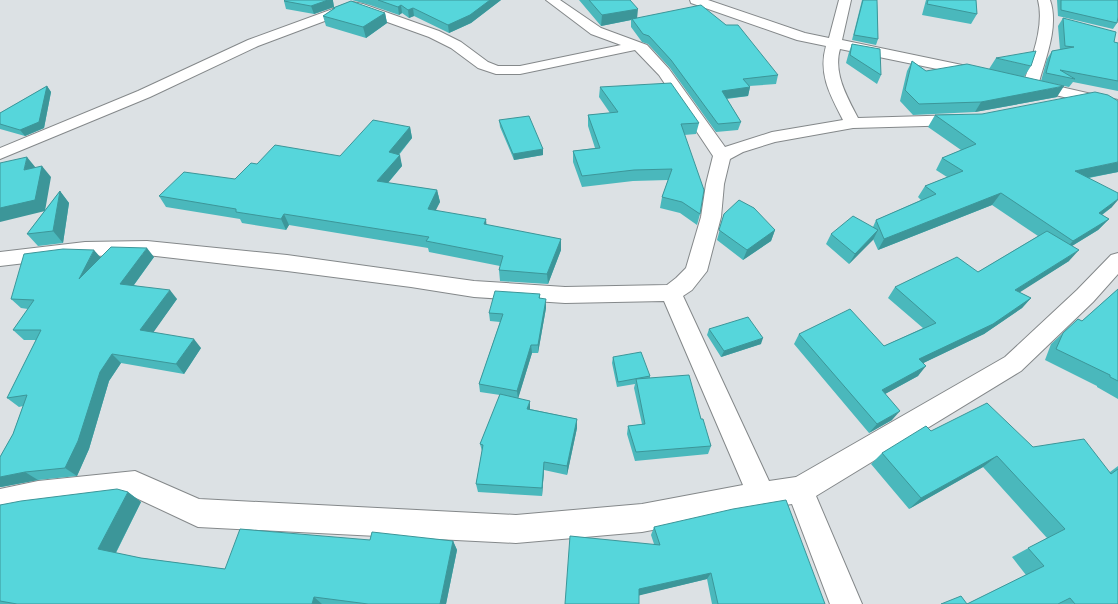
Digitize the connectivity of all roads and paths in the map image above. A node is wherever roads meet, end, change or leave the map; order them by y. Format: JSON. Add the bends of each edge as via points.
{"nodes":[{"id":1,"x":330,"y":0,"type":"edge"},
{"id":2,"x":552,"y":0,"type":"edge"},
{"id":3,"x":696,"y":0,"type":"edge"},
{"id":4,"x":845,"y":0,"type":"edge"},
{"id":5,"x":1044,"y":0,"type":"edge"},
{"id":6,"x":349,"y":3,"type":"edge"},
{"id":7,"x":1047,"y":18,"type":"junction"},
{"id":8,"x":1062,"y":22,"type":"edge"},
{"id":9,"x":834,"y":43,"type":"junction"},
{"id":10,"x":636,"y":46,"type":"junction"},
{"id":11,"x":995,"y":77,"type":"edge"},
{"id":12,"x":1017,"y":82,"type":"edge"},
{"id":13,"x":1031,"y":85,"type":"junction"},
{"id":14,"x":1084,"y":98,"type":"junction"},
{"id":15,"x":1118,"y":105,"type":"edge"},
{"id":16,"x":1045,"y":106,"type":"edge"},
{"id":17,"x":975,"y":119,"type":"edge"},
{"id":18,"x":853,"y":123,"type":"junction"},
{"id":19,"x":0,"y":154,"type":"edge"},
{"id":20,"x":722,"y":156,"type":"junction"},
{"id":21,"x":0,"y":260,"type":"edge"},
{"id":22,"x":1118,"y":260,"type":"edge"},
{"id":23,"x":671,"y":293,"type":"junction"},
{"id":24,"x":800,"y":490,"type":"junction"},
{"id":25,"x":761,"y":495,"type":"junction"},
{"id":26,"x":0,"y":503,"type":"edge"},
{"id":27,"x":846,"y":604,"type":"edge"}],
"edges":[{"from":1,"to":6,"type":"street"},
{"from":2,"to":10,"type":"street","via":[[596,31]]},
{"from":3,"to":9,"type":"street","via":[[802,37]]},
{"from":4,"to":9,"type":"street"},
{"from":5,"to":7,"type":"street","via":[[1047,5]]},
{"from":6,"to":10,"type":"street","via":[[434,34],[456,45],[483,65],[496,70],[520,70]]},
{"from":6,"to":19,"type":"street","via":[[253,43],[144,94]]},
{"from":7,"to":8,"type":"street"},
{"from":7,"to":13,"type":"street"},
{"from":9,"to":11,"type":"street"},
{"from":9,"to":18,"type":"street","via":[[830,70],[840,100]]},
{"from":10,"to":20,"type":"street","via":[[642,48],[664,72]]},
{"from":12,"to":13,"type":"street"},
{"from":13,"to":14,"type":"street"},
{"from":14,"to":15,"type":"street"},
{"from":14,"to":16,"type":"street"},
{"from":17,"to":18,"type":"street"},
{"from":18,"to":20,"type":"street","via":[[772,137],[737,148]]},
{"from":20,"to":23,"type":"street","via":[[711,217],[696,270],[684,284]]},
{"from":21,"to":23,"type":"street","via":[[85,249],[147,248],[287,263],[474,289],[565,295]]},
{"from":22,"to":24,"type":"street","via":[[1086,296],[1012,364]]},
{"from":23,"to":25,"type":"street"},
{"from":24,"to":25,"type":"street"},
{"from":24,"to":27,"type":"street"},
{"from":25,"to":26,"type":"street","via":[[642,518],[516,529],[198,513],[134,484],[38,495]]}]}
